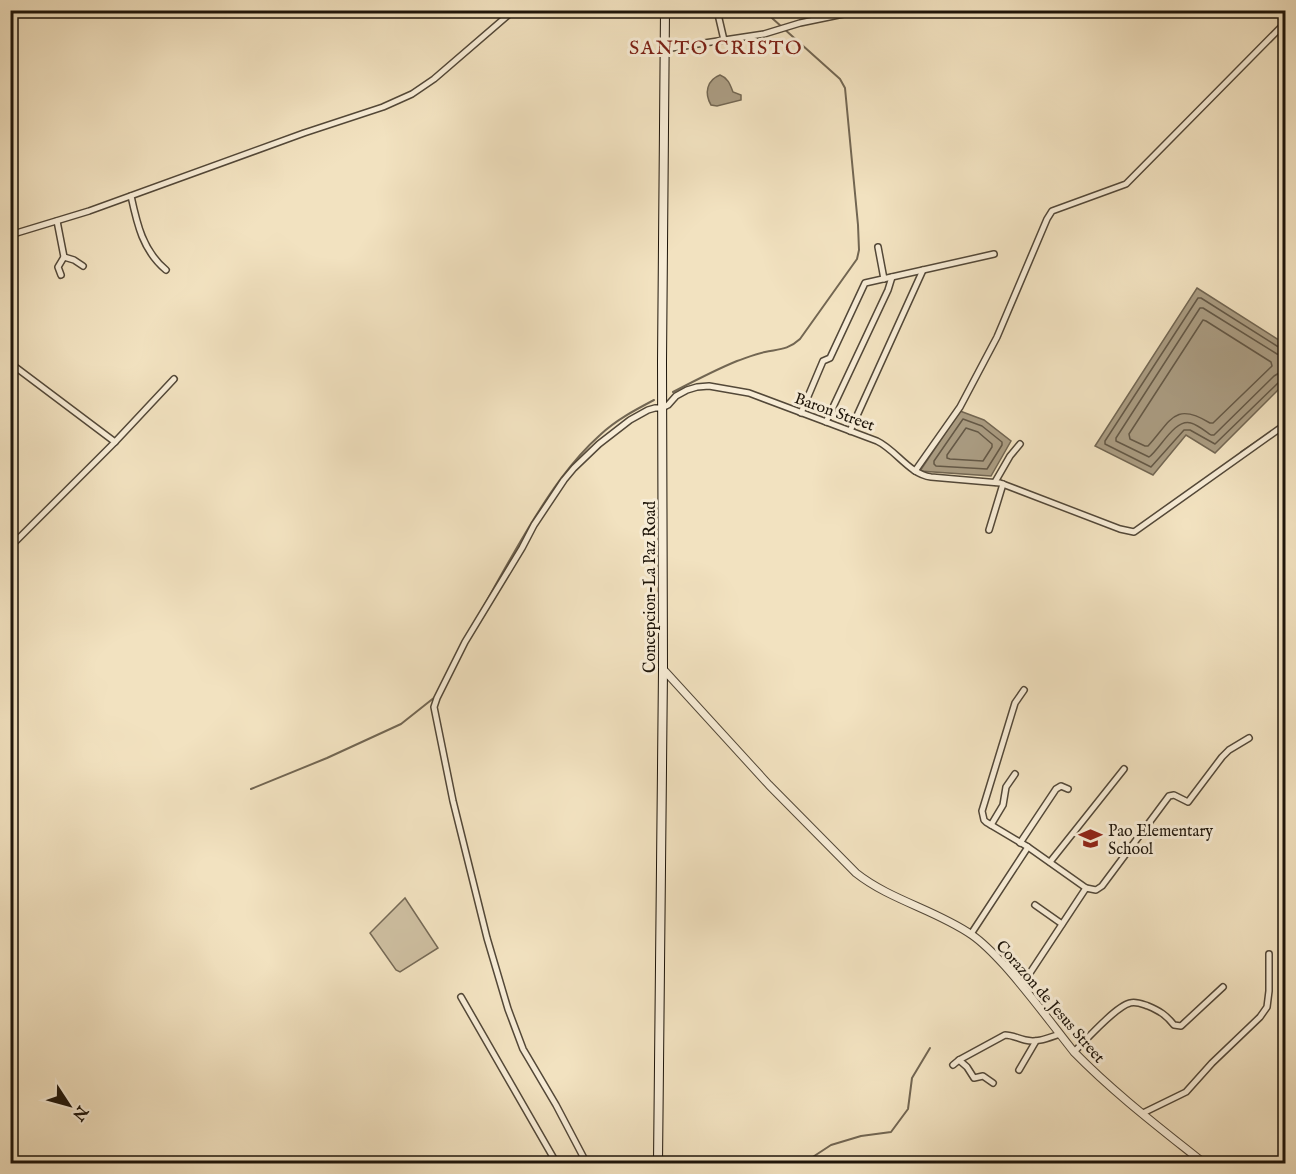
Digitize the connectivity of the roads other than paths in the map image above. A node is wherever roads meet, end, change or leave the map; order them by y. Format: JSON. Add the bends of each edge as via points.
{"nodes":[{"id":1,"x":514,"y":10,"type":"edge"},
{"id":2,"x":665,"y":10,"type":"edge"},
{"id":3,"x":717,"y":10,"type":"edge"},
{"id":4,"x":863,"y":10,"type":"edge"},
{"id":5,"x":1286,"y":22,"type":"edge"},
{"id":6,"x":724,"y":40,"type":"junction"},
{"id":7,"x":665,"y":49,"type":"junction"},
{"id":8,"x":131,"y":196,"type":"junction"},
{"id":9,"x":57,"y":221,"type":"junction"},
{"id":10,"x":10,"y":236,"type":"edge"},
{"id":11,"x":878,"y":247,"type":"dead end"},
{"id":12,"x":994,"y":254,"type":"dead end"},
{"id":13,"x":64,"y":257,"type":"junction"},
{"id":14,"x":83,"y":266,"type":"dead end"},
{"id":15,"x":166,"y":270,"type":"dead end"},
{"id":16,"x":923,"y":270,"type":"junction"},
{"id":17,"x":60,"y":275,"type":"dead end"},
{"id":18,"x":892,"y":277,"type":"junction"},
{"id":19,"x":884,"y":279,"type":"junction"},
{"id":20,"x":10,"y":363,"type":"edge"},
{"id":21,"x":174,"y":379,"type":"dead end"},
{"id":22,"x":662,"y":408,"type":"junction"},
{"id":23,"x":801,"y":413,"type":"junction"},
{"id":24,"x":826,"y":422,"type":"junction"},
{"id":25,"x":1286,"y":424,"type":"edge"},
{"id":26,"x":850,"y":431,"type":"junction"},
{"id":27,"x":115,"y":442,"type":"junction"},
{"id":28,"x":1020,"y":444,"type":"dead end"},
{"id":29,"x":915,"y":471,"type":"junction"},
{"id":30,"x":995,"y":482,"type":"junction"},
{"id":31,"x":1003,"y":484,"type":"junction"},
{"id":32,"x":990,"y":530,"type":"dead end"},
{"id":33,"x":10,"y":547,"type":"edge"},
{"id":34,"x":663,"y":669,"type":"junction"},
{"id":35,"x":1024,"y":690,"type":"dead end"},
{"id":36,"x":1249,"y":738,"type":"dead end"},
{"id":37,"x":1124,"y":769,"type":"dead end"},
{"id":38,"x":1015,"y":774,"type":"dead end"},
{"id":39,"x":1068,"y":789,"type":"dead end"},
{"id":40,"x":991,"y":825,"type":"junction"},
{"id":41,"x":1020,"y":843,"type":"junction"},
{"id":42,"x":1028,"y":847,"type":"junction"},
{"id":43,"x":1050,"y":862,"type":"junction"},
{"id":44,"x":1086,"y":888,"type":"junction"},
{"id":45,"x":1035,"y":905,"type":"dead end"},
{"id":46,"x":1062,"y":924,"type":"junction"},
{"id":47,"x":971,"y":934,"type":"junction"},
{"id":48,"x":1269,"y":954,"type":"dead end"},
{"id":49,"x":1022,"y":985,"type":"junction"},
{"id":50,"x":1222,"y":987,"type":"dead end"},
{"id":51,"x":460,"y":997,"type":"dead end"},
{"id":52,"x":1060,"y":1034,"type":"junction"},
{"id":53,"x":1036,"y":1041,"type":"junction"},
{"id":54,"x":1074,"y":1052,"type":"junction"},
{"id":55,"x":959,"y":1060,"type":"junction"},
{"id":56,"x":953,"y":1065,"type":"dead end"},
{"id":57,"x":1019,"y":1070,"type":"dead end"},
{"id":58,"x":993,"y":1083,"type":"dead end"},
{"id":59,"x":1143,"y":1113,"type":"junction"},
{"id":60,"x":557,"y":1164,"type":"edge"},
{"id":61,"x":587,"y":1164,"type":"edge"},
{"id":62,"x":658,"y":1164,"type":"edge"},
{"id":63,"x":1205,"y":1164,"type":"edge"}],
"edges":[{"from":1,"to":8,"type":"street","via":[[412,94]]},
{"from":2,"to":7,"type":"main road","name":"Concepcion-La Paz Road"},
{"from":3,"to":6,"type":"street"},
{"from":4,"to":6,"type":"street"},
{"from":5,"to":29,"type":"street","via":[[1126,184],[1052,211],[997,337],[960,407]]},
{"from":6,"to":7,"type":"street"},
{"from":7,"to":22,"type":"main road","name":"Concepcion-La Paz Road"},
{"from":8,"to":9,"type":"street"},
{"from":8,"to":15,"type":"street","via":[[147,249]]},
{"from":9,"to":10,"type":"street"},
{"from":9,"to":13,"type":"street"},
{"from":11,"to":19,"type":"street"},
{"from":12,"to":16,"type":"street"},
{"from":13,"to":14,"type":"street"},
{"from":13,"to":17,"type":"street","via":[[58,267]]},
{"from":16,"to":18,"type":"street"},
{"from":16,"to":26,"type":"street"},
{"from":18,"to":19,"type":"street"},
{"from":18,"to":24,"type":"street"},
{"from":19,"to":23,"type":"street","via":[[864,283]]},
{"from":20,"to":27,"type":"street"},
{"from":21,"to":27,"type":"street"},
{"from":22,"to":23,"type":"street","name":"Baron Street","via":[[687,390],[709,386],[749,393]]},
{"from":22,"to":34,"type":"main road","name":"Concepcion-La Paz Road"},
{"from":22,"to":61,"type":"street","name":"Baron Street","via":[[648,410],[630,420],[573,468],[534,525],[465,642],[434,707],[453,801],[508,1009],[523,1049]]},
{"from":23,"to":24,"type":"street","name":"Baron Street"},
{"from":24,"to":26,"type":"street","name":"Baron Street"},
{"from":25,"to":31,"type":"street","name":"Baron Street","via":[[1134,532]]},
{"from":26,"to":29,"type":"street","name":"Baron Street","via":[[882,443]]},
{"from":27,"to":33,"type":"street"},
{"from":28,"to":30,"type":"street"},
{"from":29,"to":30,"type":"street","name":"Baron Street","via":[[926,477]]},
{"from":30,"to":31,"type":"street","name":"Baron Street"},
{"from":31,"to":32,"type":"street"},
{"from":34,"to":47,"type":"street","name":"Corazon de Jesus Street","via":[[856,873]]},
{"from":34,"to":62,"type":"main road","name":"Concepcion-La Paz Road"},
{"from":35,"to":40,"type":"street","via":[[1015,704],[982,811],[984,820]]},
{"from":36,"to":44,"type":"street","via":[[1222,757],[1188,802],[1169,796],[1102,886],[1096,890]]},
{"from":37,"to":43,"type":"street"},
{"from":38,"to":40,"type":"street"},
{"from":39,"to":41,"type":"street","via":[[1056,789]]},
{"from":40,"to":41,"type":"street"},
{"from":41,"to":42,"type":"street"},
{"from":42,"to":43,"type":"street"},
{"from":42,"to":47,"type":"street"},
{"from":43,"to":44,"type":"street"},
{"from":44,"to":46,"type":"street"},
{"from":45,"to":46,"type":"street"},
{"from":46,"to":49,"type":"street"},
{"from":47,"to":49,"type":"street","name":"Corazon de Jesus Street"},
{"from":48,"to":59,"type":"street","via":[[1268,999],[1260,1017],[1186,1092]]},
{"from":49,"to":52,"type":"street","name":"Corazon de Jesus Street"},
{"from":50,"to":54,"type":"street","via":[[1181,1026],[1174,1025],[1158,1010],[1130,1003],[1116,1011]]},
{"from":51,"to":60,"type":"street"},
{"from":52,"to":53,"type":"street"},
{"from":52,"to":54,"type":"street","name":"Corazon de Jesus Street"},
{"from":53,"to":55,"type":"street","via":[[1005,1035]]},
{"from":53,"to":57,"type":"street"},
{"from":54,"to":59,"type":"street","name":"Corazon de Jesus Street"},
{"from":55,"to":56,"type":"street"},
{"from":55,"to":58,"type":"street","via":[[974,1078],[982,1076]]},
{"from":59,"to":63,"type":"street","name":"Corazon de Jesus Street"}]}
